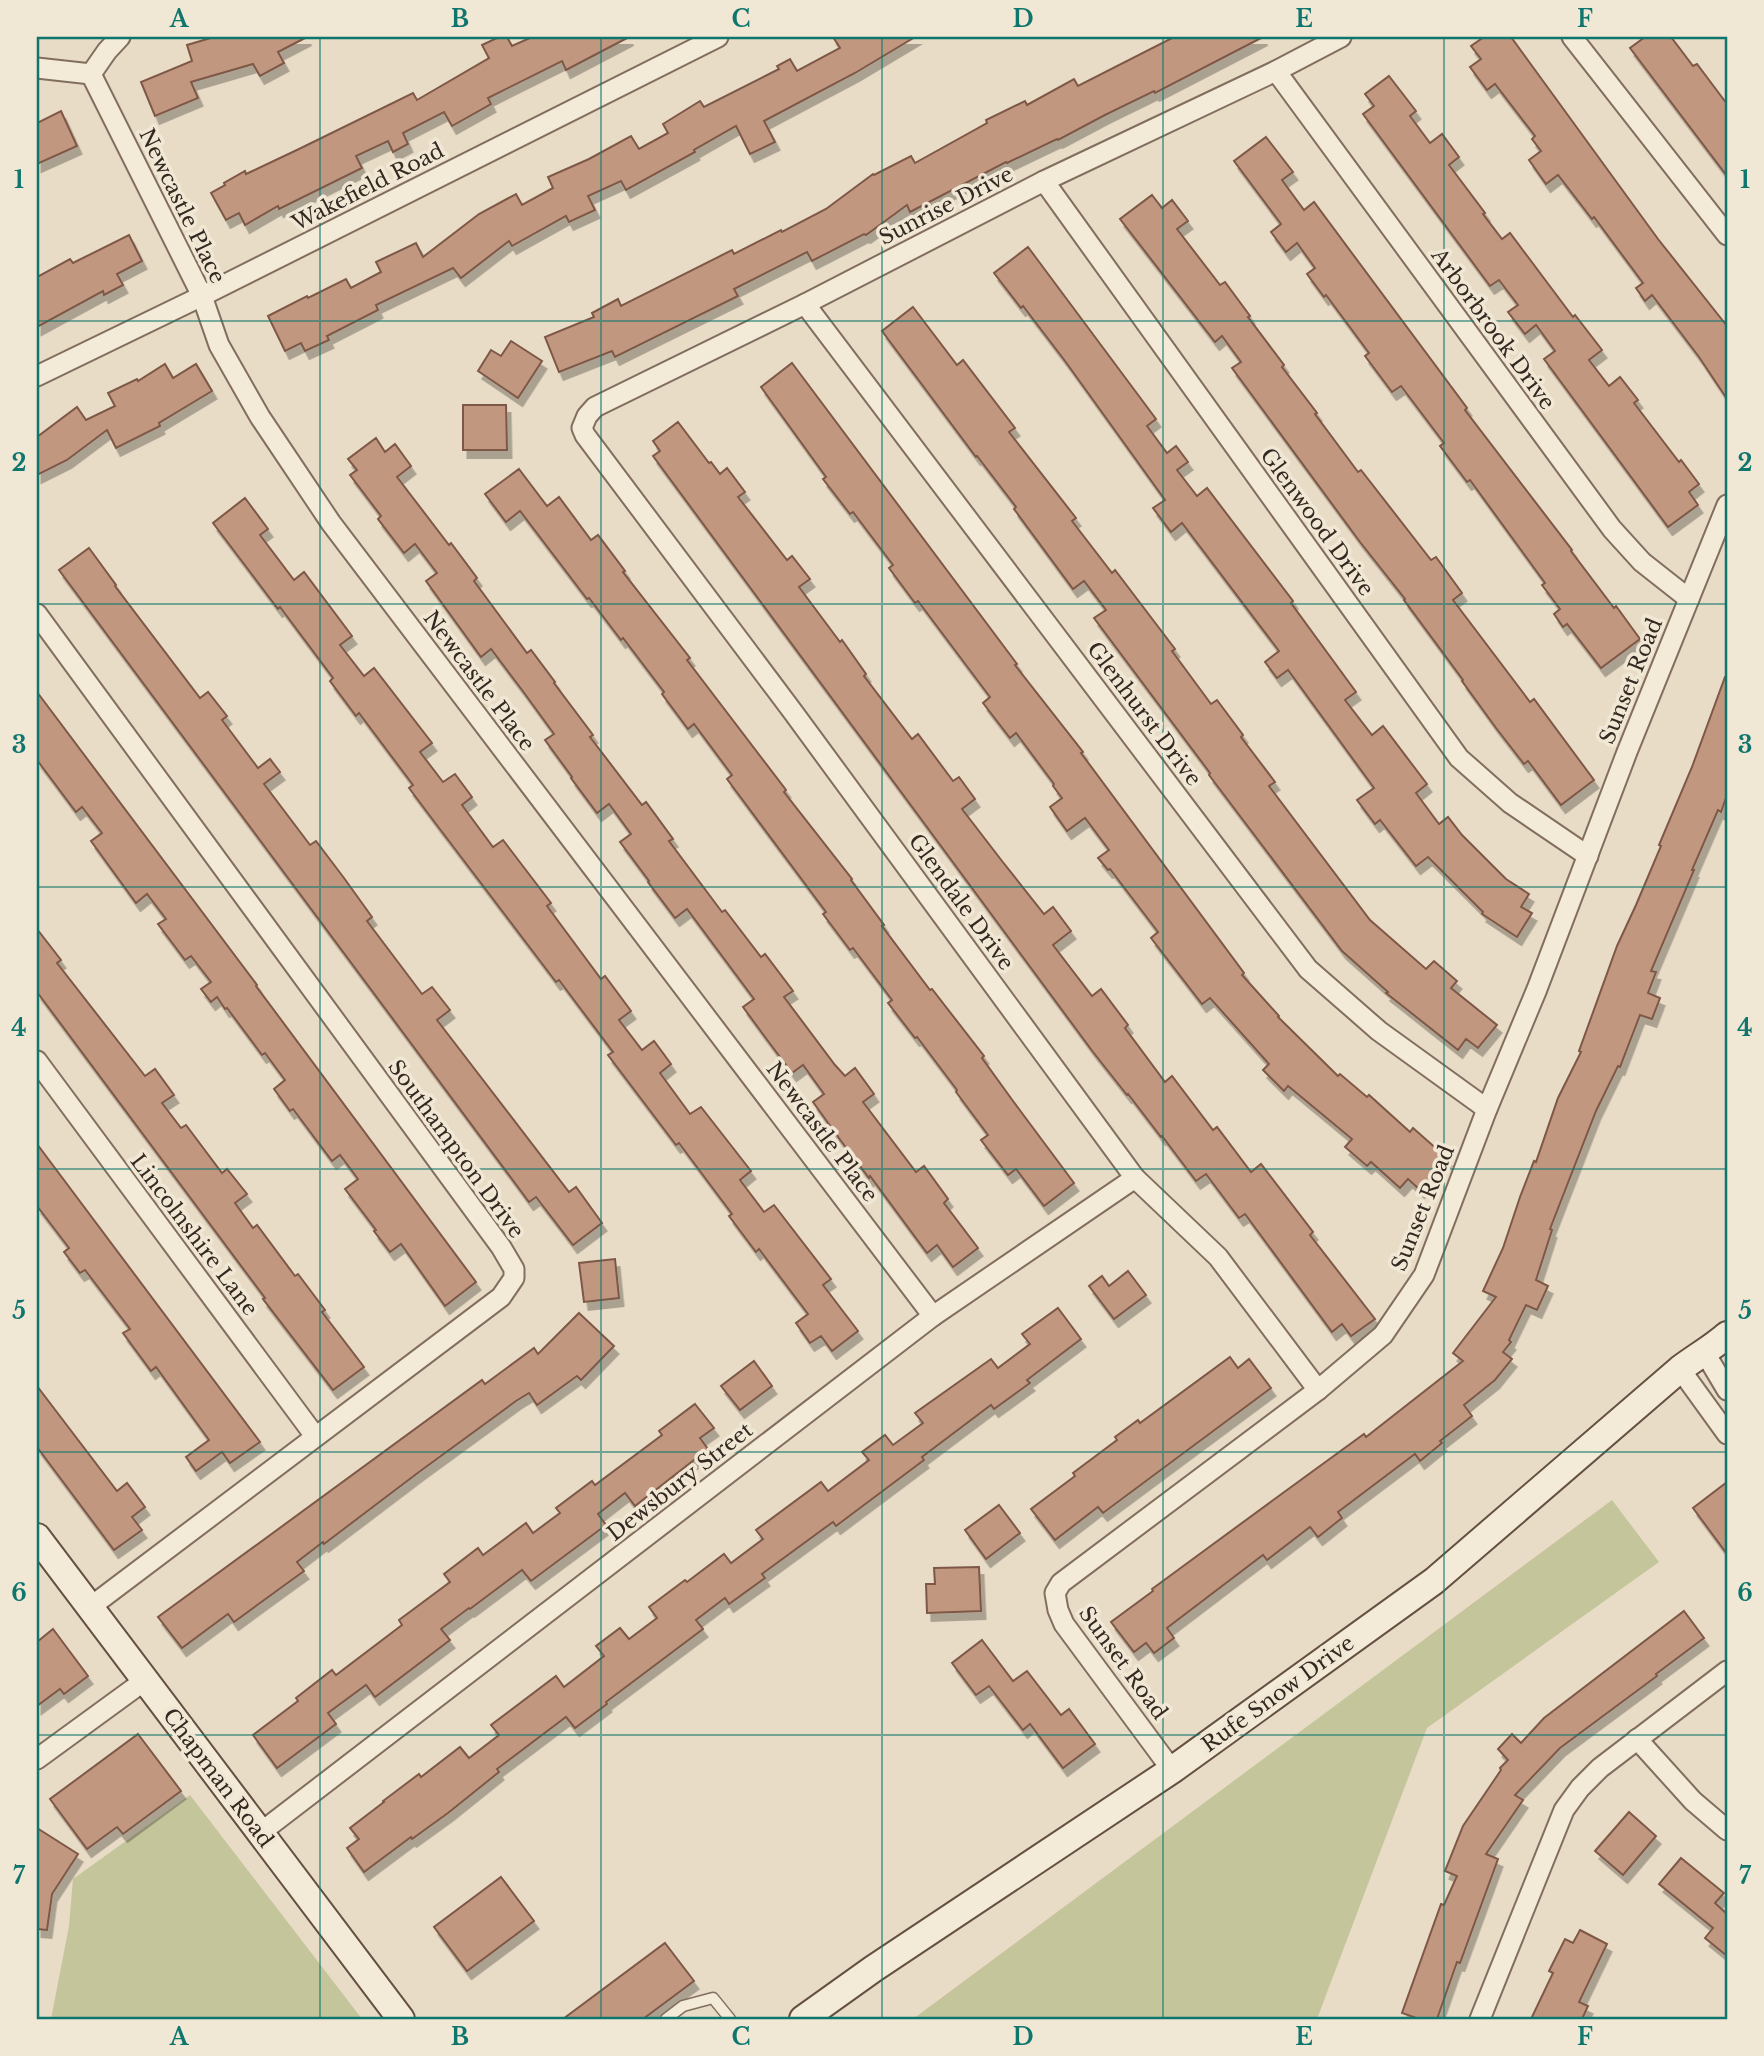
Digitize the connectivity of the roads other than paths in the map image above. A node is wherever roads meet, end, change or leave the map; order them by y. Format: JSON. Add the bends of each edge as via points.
{"nodes":[{"id":1,"x":120,"y":37,"type":"edge"},
{"id":2,"x":718,"y":37,"type":"edge"},
{"id":3,"x":1342,"y":37,"type":"edge"},
{"id":4,"x":1572,"y":37,"type":"edge"},
{"id":5,"x":37,"y":68,"type":"edge"},
{"id":6,"x":1276,"y":71,"type":"junction"},
{"id":7,"x":91,"y":74,"type":"junction"},
{"id":8,"x":1044,"y":181,"type":"junction"},
{"id":9,"x":1727,"y":235,"type":"edge"},
{"id":10,"x":202,"y":296,"type":"junction"},
{"id":11,"x":806,"y":304,"type":"junction"},
{"id":12,"x":37,"y":376,"type":"edge"},
{"id":13,"x":582,"y":428,"type":"joint"},
{"id":14,"x":1727,"y":505,"type":"edge"},
{"id":15,"x":1689,"y":599,"type":"junction"},
{"id":16,"x":37,"y":614,"type":"edge"},
{"id":17,"x":1588,"y":856,"type":"junction"},
{"id":18,"x":37,"y":1061,"type":"edge"},
{"id":19,"x":1487,"y":1110,"type":"junction"},
{"id":20,"x":1135,"y":1178,"type":"junction"},
{"id":21,"x":933,"y":1316,"type":"junction"},
{"id":22,"x":1727,"y":1335,"type":"edge"},
{"id":23,"x":1706,"y":1353,"type":"junction"},
{"id":24,"x":1680,"y":1369,"type":"junction"},
{"id":25,"x":1318,"y":1390,"type":"junction"},
{"id":26,"x":1727,"y":1390,"type":"edge"},
{"id":27,"x":1727,"y":1434,"type":"edge"},
{"id":28,"x":315,"y":1436,"type":"junction"},
{"id":29,"x":37,"y":1537,"type":"edge"},
{"id":30,"x":89,"y":1608,"type":"junction"},
{"id":31,"x":1727,"y":1671,"type":"edge"},
{"id":32,"x":144,"y":1681,"type":"junction"},
{"id":33,"x":1637,"y":1739,"type":"junction"},
{"id":34,"x":37,"y":1759,"type":"edge"},
{"id":35,"x":1172,"y":1770,"type":"junction"},
{"id":36,"x":1727,"y":1830,"type":"edge"},
{"id":37,"x":260,"y":1833,"type":"junction"},
{"id":38,"x":401,"y":2019,"type":"edge"},
{"id":39,"x":666,"y":2019,"type":"edge"},
{"id":40,"x":730,"y":2019,"type":"edge"},
{"id":41,"x":803,"y":2019,"type":"edge"},
{"id":42,"x":1480,"y":2019,"type":"edge"}],
"edges":[{"from":1,"to":7,"type":"street"},
{"from":2,"to":10,"type":"street","name":"Wakefield Road"},
{"from":3,"to":6,"type":"street","name":"Sunrise Drive"},
{"from":4,"to":9,"type":"street"},
{"from":5,"to":7,"type":"street"},
{"from":6,"to":8,"type":"street","name":"Sunrise Drive"},
{"from":6,"to":15,"type":"street","name":"Arborbrook Drive","via":[[1612,529],[1642,562]]},
{"from":7,"to":10,"type":"street","name":"Newcastle Place"},
{"from":8,"to":11,"type":"street","name":"Sunrise Drive"},
{"from":8,"to":17,"type":"street","name":"Glenwood Drive","via":[[1459,758],[1510,803]]},
{"from":10,"to":12,"type":"street","name":"Wakefield Road"},
{"from":10,"to":21,"type":"street","name":"Newcastle Place","via":[[219,345],[260,417],[331,523]]},
{"from":11,"to":13,"type":"street","name":"Sunrise Drive","via":[[595,407]]},
{"from":11,"to":19,"type":"street","name":"Glenhurst Drive","via":[[1308,969],[1379,1031]]},
{"from":13,"to":20,"type":"street","name":"Glendale Drive"},
{"from":14,"to":15,"type":"street","name":"Sunset Road"},
{"from":15,"to":17,"type":"street","name":"Sunset Road"},
{"from":16,"to":28,"type":"street","name":"Southampton Drive","via":[[514,1269],[514,1278],[501,1297]]},
{"from":17,"to":19,"type":"street","name":"Sunset Road"},
{"from":18,"to":28,"type":"street","name":"Lincolnshire Lane"},
{"from":19,"to":25,"type":"street","name":"Sunset Road","via":[[1424,1275],[1383,1335]]},
{"from":20,"to":21,"type":"street","name":"Dewsbury Street"},
{"from":20,"to":25,"type":"street","name":"Glendale Drive","via":[[1218,1257]]},
{"from":21,"to":37,"type":"street","name":"Dewsbury Street"},
{"from":22,"to":23,"type":"main road","name":"Rufe Snow Drive"},
{"from":23,"to":24,"type":"main road","name":"Rufe Snow Drive"},
{"from":23,"to":26,"type":"street"},
{"from":24,"to":27,"type":"street"},
{"from":24,"to":35,"type":"main road","name":"Rufe Snow Drive","via":[[1434,1581]]},
{"from":25,"to":35,"type":"street","name":"Sunset Road","via":[[1061,1583],[1055,1593],[1064,1624]]},
{"from":28,"to":30,"type":"street","name":"Southampton Drive"},
{"from":29,"to":30,"type":"main road","name":"Chapman Road"},
{"from":30,"to":32,"type":"main road","name":"Chapman Road"},
{"from":31,"to":33,"type":"street"},
{"from":32,"to":34,"type":"street"},
{"from":32,"to":37,"type":"main road","name":"Chapman Road"},
{"from":33,"to":36,"type":"street","via":[[1693,1801]]},
{"from":33,"to":42,"type":"street","via":[[1600,1768],[1564,1810]]},
{"from":35,"to":41,"type":"main road","name":"Rufe Snow Drive"},
{"from":37,"to":38,"type":"main road","name":"Chapman Road"},
{"from":39,"to":40,"type":"lane","via":[[683,2007],[713,1998]]}]}
